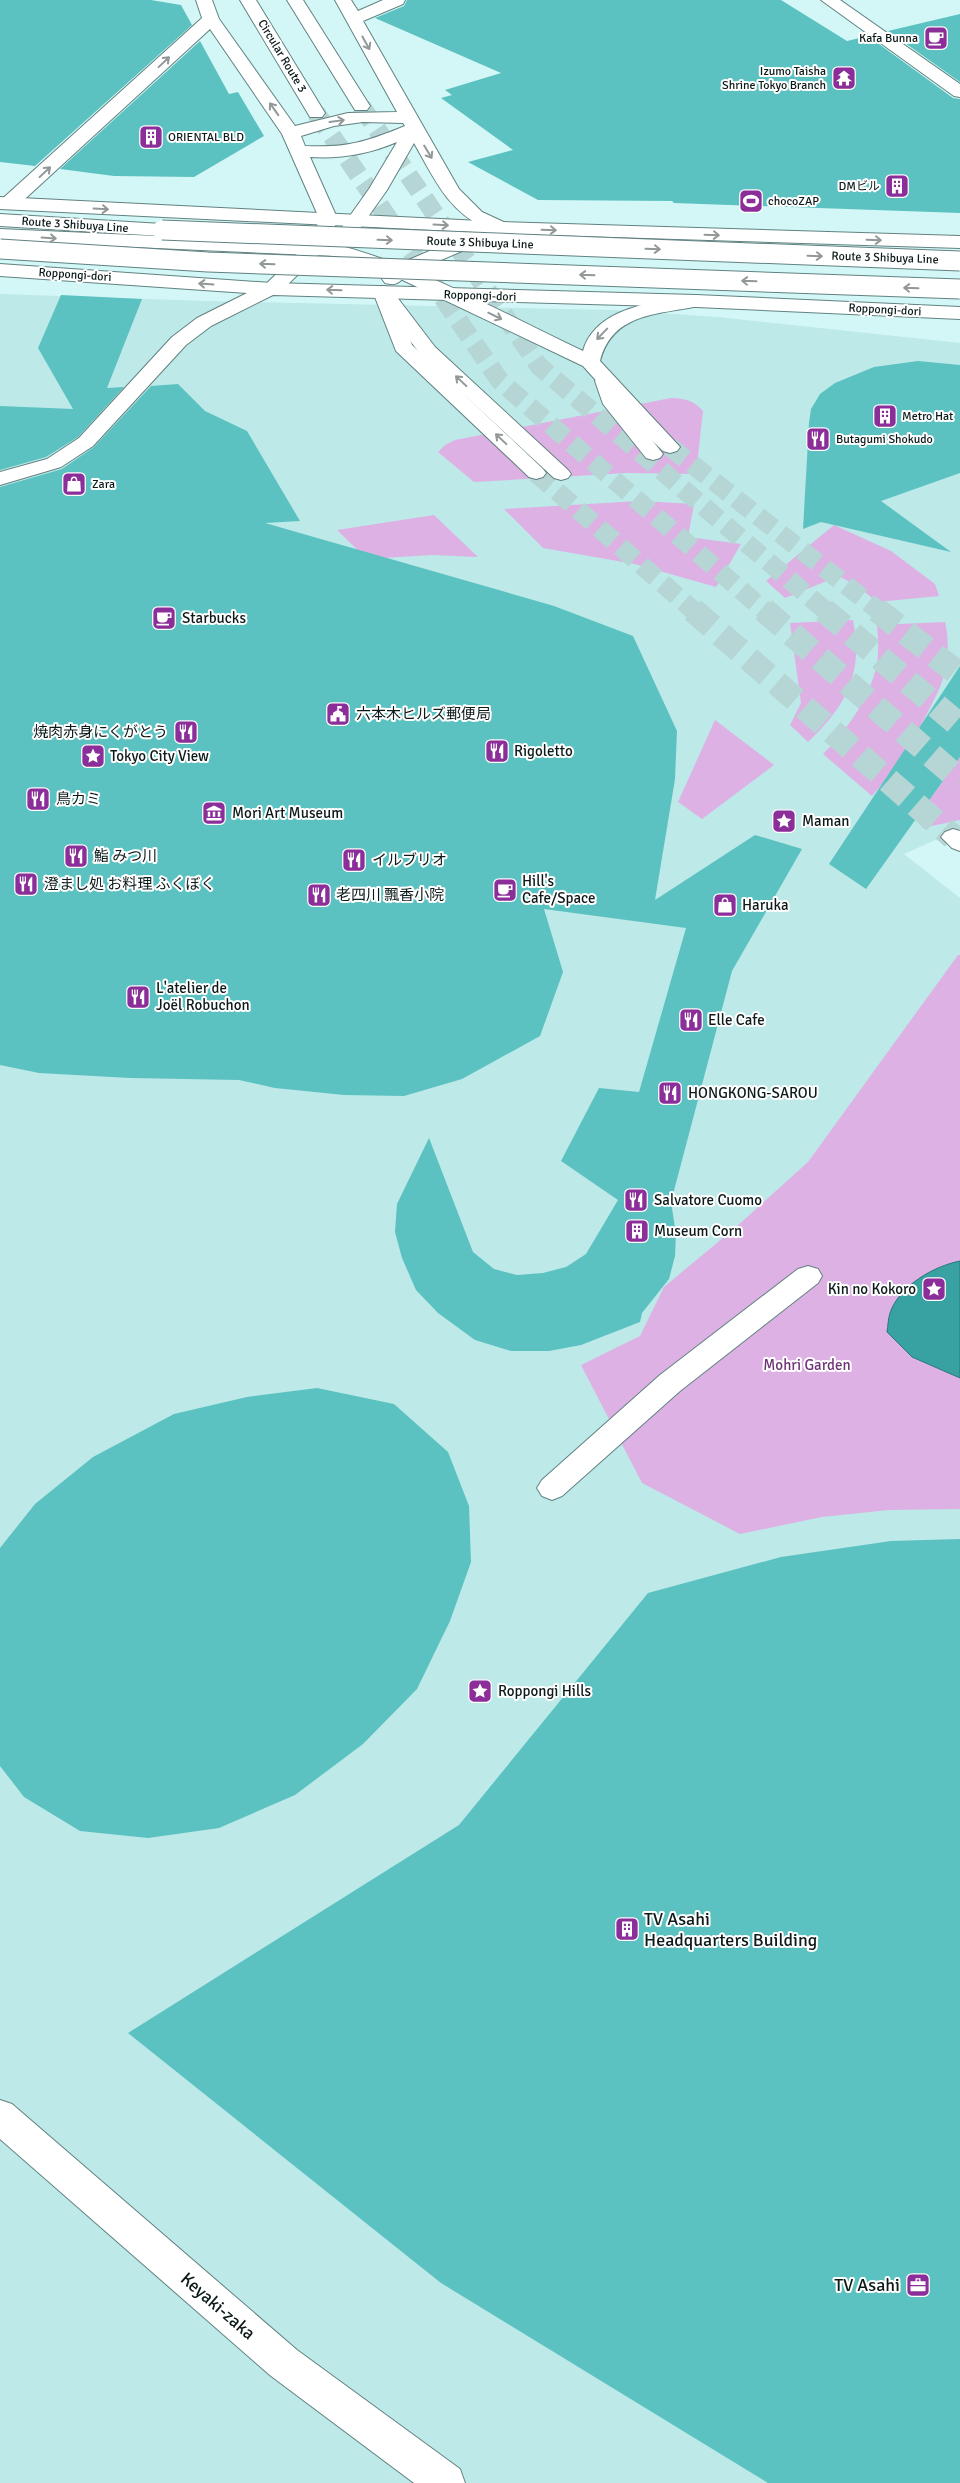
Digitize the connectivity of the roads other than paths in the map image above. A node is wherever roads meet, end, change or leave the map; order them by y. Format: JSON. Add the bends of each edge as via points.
{"nodes":[{"id":1,"x":204,"y":0,"type":"edge"},
{"id":2,"x":248,"y":0,"type":"edge"},
{"id":3,"x":295,"y":0,"type":"edge"},
{"id":4,"x":343,"y":0,"type":"edge"},
{"id":5,"x":397,"y":0,"type":"edge"},
{"id":6,"x":830,"y":0,"type":"edge"},
{"id":7,"x":211,"y":19,"type":"junction"},
{"id":8,"x":353,"y":19,"type":"junction"},
{"id":9,"x":960,"y":92,"type":"edge"},
{"id":10,"x":361,"y":106,"type":"tunnel mouth"},
{"id":11,"x":316,"y":113,"type":"tunnel mouth"},
{"id":12,"x":411,"y":123,"type":"junction"},
{"id":13,"x":291,"y":134,"type":"junction"},
{"id":14,"x":299,"y":151,"type":"junction"},
{"id":15,"x":3,"y":209,"type":"edge"},
{"id":16,"x":329,"y":220,"type":"junction"},
{"id":17,"x":358,"y":221,"type":"junction"},
{"id":18,"x":501,"y":228,"type":"junction"},
{"id":19,"x":0,"y":235,"type":"edge"},
{"id":20,"x":960,"y":242,"type":"edge"},
{"id":21,"x":314,"y":248,"type":"junction"},
{"id":22,"x":0,"y":249,"type":"edge"},
{"id":23,"x":334,"y":250,"type":"junction"},
{"id":24,"x":960,"y":261,"type":"edge"},
{"id":25,"x":0,"y":270,"type":"edge"},
{"id":26,"x":399,"y":271,"type":"junction"},
{"id":27,"x":272,"y":289,"type":"junction"},
{"id":28,"x":960,"y":290,"type":"edge"},
{"id":29,"x":382,"y":292,"type":"junction"},
{"id":30,"x":452,"y":295,"type":"junction"},
{"id":31,"x":696,"y":301,"type":"junction"},
{"id":32,"x":960,"y":313,"type":"edge"},
{"id":33,"x":590,"y":362,"type":"junction"},
{"id":34,"x":662,"y":450,"type":"tunnel mouth"},
{"id":35,"x":536,"y":473,"type":"tunnel mouth"},
{"id":36,"x":561,"y":474,"type":"tunnel mouth"},
{"id":37,"x":0,"y":479,"type":"edge"},
{"id":38,"x":808,"y":1276,"type":"dead end"},
{"id":39,"x":552,"y":1488,"type":"dead end"},
{"id":40,"x":0,"y":2116,"type":"edge"},
{"id":41,"x":446,"y":2483,"type":"edge"}],
"edges":[{"from":1,"to":7,"type":"main road"},
{"from":2,"to":11,"type":"main road","name":"Circular Route 3"},
{"from":3,"to":10,"type":"main road"},
{"from":4,"to":8,"type":"main road"},
{"from":5,"to":8,"type":"main road"},
{"from":6,"to":9,"type":"main road"},
{"from":13,"to":7,"type":"main road","one_way":true},
{"from":15,"to":7,"type":"main road","one_way":true},
{"from":8,"to":12,"type":"main road","one_way":true},
{"from":13,"to":12,"type":"main road","one_way":true,"via":[[316,124],[384,115]]},
{"from":12,"to":14,"type":"main road","via":[[370,147],[334,153]]},
{"from":12,"to":17,"type":"main road","via":[[386,176]]},
{"from":12,"to":18,"type":"main road","one_way":true,"via":[[460,203],[475,216]]},
{"from":13,"to":14,"type":"main road"},
{"from":14,"to":16,"type":"main road"},
{"from":15,"to":16,"type":"main road","one_way":true},
{"from":15,"to":24,"type":"main road","name":"Route 3 Shibuya Line","one_way":true,"bridge":true,"via":[[226,234]]},
{"from":16,"to":17,"type":"main road"},
{"from":16,"to":21,"type":"main road"},
{"from":17,"to":18,"type":"main road","one_way":true},
{"from":17,"to":23,"type":"main road"},
{"from":18,"to":20,"type":"main road","one_way":true},
{"from":18,"to":26,"type":"main road"},
{"from":19,"to":21,"type":"main road","one_way":true},
{"from":21,"to":23,"type":"main road"},
{"from":21,"to":27,"type":"main road"},
{"from":28,"to":22,"type":"main road","name":"Route 3 Shibuya Line","one_way":true,"bridge":true,"via":[[208,262]]},
{"from":23,"to":26,"type":"main road"},
{"from":23,"to":27,"type":"main road","via":[[308,270]]},
{"from":27,"to":25,"type":"main road","name":"Roppongi-dori","one_way":true},
{"from":26,"to":29,"type":"main road"},
{"from":26,"to":30,"type":"main road"},
{"from":29,"to":27,"type":"main road","name":"Roppongi-dori","one_way":true},
{"from":27,"to":37,"type":"main road","via":[[204,322],[179,341],[86,442],[54,463]]},
{"from":29,"to":30,"type":"main road","name":"Roppongi-dori"},
{"from":35,"to":29,"type":"main road","one_way":true,"via":[[403,347]]},
{"from":36,"to":29,"type":"main road","one_way":true,"via":[[428,350]]},
{"from":30,"to":31,"type":"main road","name":"Roppongi-dori"},
{"from":30,"to":33,"type":"main road","one_way":true},
{"from":31,"to":32,"type":"main road","name":"Roppongi-dori"},
{"from":31,"to":33,"type":"main road","one_way":true,"via":[[656,307],[610,326],[597,338],[591,349]]},
{"from":33,"to":34,"type":"main road","via":[[605,381],[613,404]]},
{"from":38,"to":39,"type":"main road","via":[[670,1383]]},
{"from":40,"to":41,"type":"main road","name":"Keyaki-zaka","via":[[284,2363]]}]}
